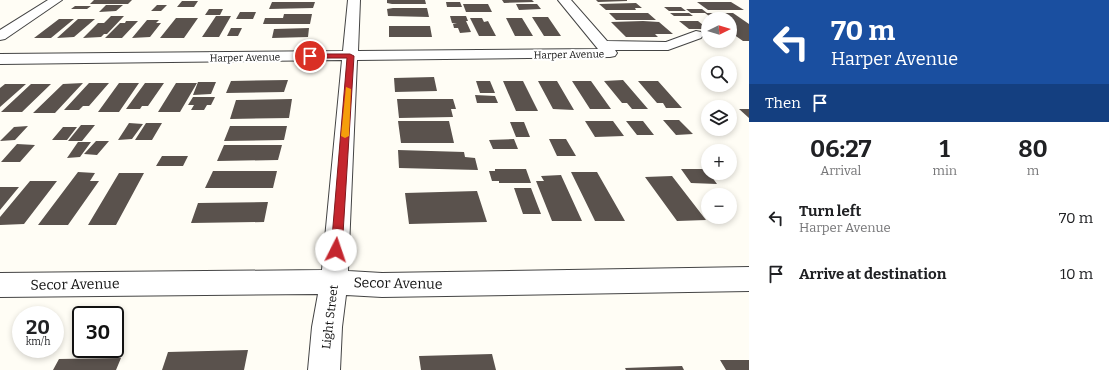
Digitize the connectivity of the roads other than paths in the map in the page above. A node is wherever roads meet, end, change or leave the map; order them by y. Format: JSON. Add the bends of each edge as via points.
{"nodes":[{"id":1,"x":56,"y":0,"type":"edge"},
{"id":2,"x":354,"y":0,"type":"edge"},
{"id":3,"x":564,"y":0,"type":"edge"},
{"id":4,"x":696,"y":35,"type":"dead end"},
{"id":5,"x":0,"y":36,"type":"edge"},
{"id":6,"x":607,"y":49,"type":"junction"},
{"id":7,"x":350,"y":56,"type":"junction"},
{"id":8,"x":0,"y":59,"type":"edge"},
{"id":9,"x":749,"y":279,"type":"edge"},
{"id":10,"x":334,"y":282,"type":"junction"},
{"id":11,"x":0,"y":285,"type":"edge"},
{"id":12,"x":324,"y":370,"type":"edge"}],
"edges":[{"from":1,"to":5,"type":"street"},
{"from":2,"to":7,"type":"street","name":"Light Street"},
{"from":3,"to":6,"type":"street"},
{"from":4,"to":6,"type":"street","name":"Harper Avenue","via":[[668,46]]},
{"from":6,"to":7,"type":"street","name":"Harper Avenue"},
{"from":7,"to":8,"type":"street","name":"Harper Avenue"},
{"from":7,"to":10,"type":"street","name":"Light Street"},
{"from":9,"to":10,"type":"street","name":"Secor Avenue","via":[[382,285]]},
{"from":10,"to":11,"type":"street","name":"Secor Avenue"},
{"from":10,"to":12,"type":"street","name":"Light Street"}]}
